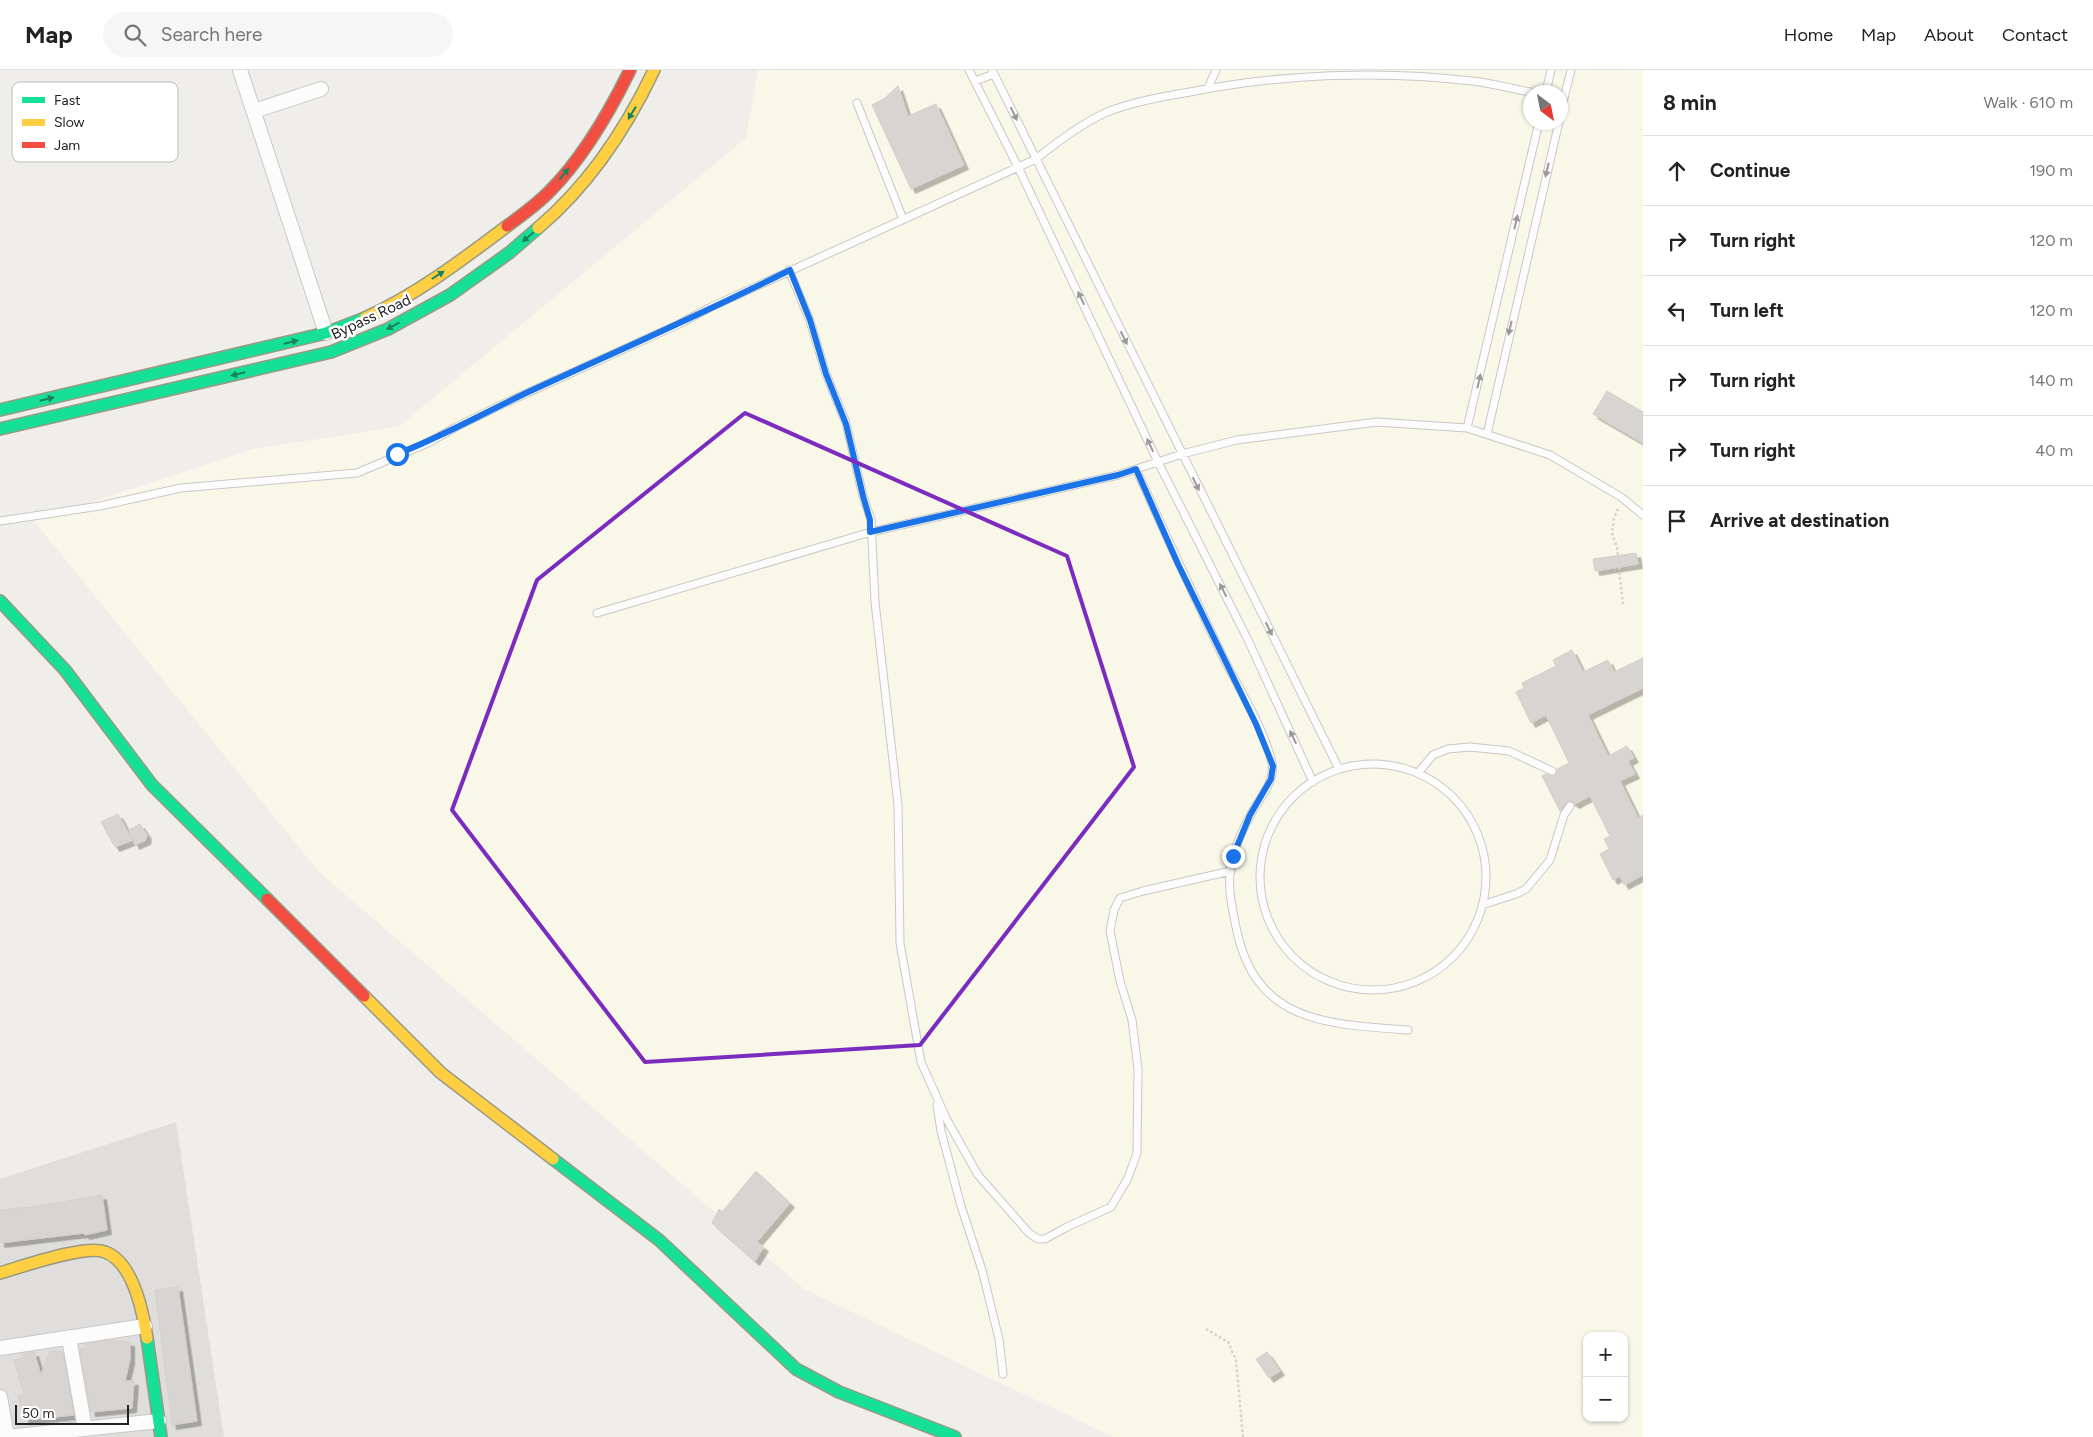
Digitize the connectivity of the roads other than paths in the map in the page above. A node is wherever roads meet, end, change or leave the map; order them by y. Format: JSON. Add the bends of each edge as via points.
{"nodes":[{"id":1,"x":240,"y":70,"type":"edge"},
{"id":2,"x":630,"y":70,"type":"edge"},
{"id":3,"x":654,"y":70,"type":"edge"},
{"id":4,"x":969,"y":70,"type":"edge"},
{"id":5,"x":1216,"y":70,"type":"edge"},
{"id":6,"x":1551,"y":70,"type":"edge"},
{"id":7,"x":1571,"y":70,"type":"edge"},
{"id":8,"x":993,"y":72,"type":"edge"},
{"id":9,"x":1371,"y":72,"type":"edge"},
{"id":10,"x":975,"y":81,"type":"junction"},
{"id":11,"x":1548,"y":85,"type":"edge"},
{"id":12,"x":1566,"y":85,"type":"edge"},
{"id":13,"x":1208,"y":88,"type":"junction"},
{"id":14,"x":321,"y":89,"type":"dead end"},
{"id":15,"x":1523,"y":91,"type":"edge"},
{"id":16,"x":857,"y":103,"type":"dead end"},
{"id":17,"x":254,"y":112,"type":"junction"},
{"id":18,"x":1537,"y":130,"type":"edge"},
{"id":19,"x":1557,"y":130,"type":"edge"},
{"id":20,"x":1036,"y":159,"type":"junction"},
{"id":21,"x":1018,"y":168,"type":"junction"},
{"id":22,"x":903,"y":219,"type":"junction"},
{"id":23,"x":790,"y":270,"type":"junction"},
{"id":24,"x":326,"y":333,"type":"junction"},
{"id":25,"x":0,"y":410,"type":"edge"},
{"id":26,"x":1468,"y":428,"type":"junction"},
{"id":27,"x":0,"y":430,"type":"edge"},
{"id":28,"x":1487,"y":434,"type":"junction"},
{"id":29,"x":1182,"y":454,"type":"junction"},
{"id":30,"x":1158,"y":462,"type":"junction"},
{"id":31,"x":1136,"y":469,"type":"junction"},
{"id":32,"x":1643,"y":514,"type":"edge"},
{"id":33,"x":0,"y":521,"type":"edge"},
{"id":34,"x":870,"y":532,"type":"junction"},
{"id":35,"x":0,"y":601,"type":"edge"},
{"id":36,"x":597,"y":613,"type":"dead end"},
{"id":37,"x":1338,"y":769,"type":"junction"},
{"id":38,"x":1552,"y":771,"type":"dead end"},
{"id":39,"x":1418,"y":773,"type":"junction"},
{"id":40,"x":1313,"y":782,"type":"junction"},
{"id":41,"x":1570,"y":806,"type":"dead end"},
{"id":42,"x":1231,"y":871,"type":"junction"},
{"id":43,"x":1482,"y":904,"type":"junction"},
{"id":44,"x":1408,"y":1030,"type":"dead end"},
{"id":45,"x":937,"y":1098,"type":"junction"},
{"id":46,"x":0,"y":1273,"type":"edge"},
{"id":47,"x":145,"y":1326,"type":"junction"},
{"id":48,"x":69,"y":1338,"type":"junction"},
{"id":49,"x":0,"y":1348,"type":"edge"},
{"id":50,"x":1003,"y":1374,"type":"dead end"},
{"id":51,"x":0,"y":1397,"type":"edge"},
{"id":52,"x":159,"y":1422,"type":"junction"},
{"id":53,"x":85,"y":1429,"type":"junction"},
{"id":54,"x":161,"y":1437,"type":"edge"},
{"id":55,"x":955,"y":1437,"type":"edge"}],
"edges":[{"from":1,"to":17,"type":"street"},
{"from":24,"to":2,"type":"street","name":"Bypass Road","one_way":true,"via":[[391,304],[460,261],[550,191],[585,148]]},
{"from":3,"to":27,"type":"street","name":"Bypass Road","one_way":true,"via":[[636,108],[607,153],[561,209],[510,253],[457,290],[388,329],[331,352]]},
{"from":4,"to":10,"type":"lane"},
{"from":5,"to":13,"type":"lane"},
{"from":6,"to":11,"type":"lane"},
{"from":7,"to":12,"type":"lane"},
{"from":8,"to":10,"type":"lane"},
{"from":8,"to":20,"type":"lane","one_way":true},
{"from":9,"to":13,"type":"lane"},
{"from":9,"to":15,"type":"lane","via":[[1472,81]]},
{"from":10,"to":21,"type":"lane"},
{"from":13,"to":20,"type":"lane","via":[[1106,113],[1057,142]]},
{"from":14,"to":17,"type":"street"},
{"from":16,"to":22,"type":"lane"},
{"from":17,"to":24,"type":"street"},
{"from":26,"to":18,"type":"lane","one_way":true},
{"from":19,"to":28,"type":"lane","one_way":true},
{"from":20,"to":21,"type":"lane"},
{"from":20,"to":29,"type":"lane","one_way":true},
{"from":21,"to":22,"type":"lane"},
{"from":30,"to":21,"type":"lane","one_way":true},
{"from":22,"to":23,"type":"lane"},
{"from":23,"to":33,"type":"lane","via":[[503,404],[430,442],[357,472],[181,488],[100,506]]},
{"from":23,"to":34,"type":"lane","via":[[846,424],[870,520]]},
{"from":25,"to":24,"type":"street","name":"Bypass Road","one_way":true},
{"from":26,"to":28,"type":"lane"},
{"from":26,"to":29,"type":"lane","via":[[1377,422],[1237,440]]},
{"from":28,"to":32,"type":"lane","via":[[1550,455]]},
{"from":29,"to":30,"type":"lane"},
{"from":29,"to":37,"type":"lane","one_way":true},
{"from":30,"to":31,"type":"lane"},
{"from":40,"to":30,"type":"lane","one_way":true,"via":[[1249,642]]},
{"from":31,"to":34,"type":"lane"},
{"from":31,"to":42,"type":"lane","via":[[1273,766],[1271,779],[1250,815],[1233,856]]},
{"from":34,"to":36,"type":"lane"},
{"from":34,"to":45,"type":"lane","via":[[898,805],[900,943],[921,1062]]},
{"from":35,"to":55,"type":"street","via":[[65,670],[152,785],[441,1073],[659,1240],[796,1369],[839,1392]]},
{"from":37,"to":39,"type":"lane","via":[[1374,763]]},
{"from":37,"to":40,"type":"lane"},
{"from":38,"to":39,"type":"lane","via":[[1508,751],[1470,747],[1448,749],[1433,755]]},
{"from":39,"to":43,"type":"lane","via":[[1442,786],[1467,812],[1483,844],[1487,880]]},
{"from":40,"to":43,"type":"lane","via":[[1284,807],[1268,836],[1260,868],[1263,904],[1277,937],[1300,964],[1331,982],[1367,990],[1403,986],[1436,972],[1463,947],[1480,916]]},
{"from":41,"to":43,"type":"lane","via":[[1564,815],[1550,860],[1526,889]]},
{"from":42,"to":44,"type":"lane","via":[[1229,888],[1238,936],[1250,971],[1268,992],[1289,1009],[1338,1025]]},
{"from":42,"to":45,"type":"lane","via":[[1120,898],[1114,910],[1110,931],[1132,1020],[1138,1069],[1138,1115],[1137,1153],[1128,1178],[1111,1207],[1045,1239],[1038,1239],[1024,1228],[978,1175]]},
{"from":45,"to":50,"type":"lane","via":[[940,1131],[992,1308]]},
{"from":46,"to":47,"type":"street","via":[[86,1251],[104,1251],[123,1262],[136,1290]]},
{"from":47,"to":48,"type":"street"},
{"from":47,"to":52,"type":"street"},
{"from":48,"to":49,"type":"street"},
{"from":48,"to":53,"type":"street"},
{"from":51,"to":53,"type":"street","via":[[7,1437]]},
{"from":52,"to":53,"type":"street"},
{"from":52,"to":54,"type":"street"}]}
